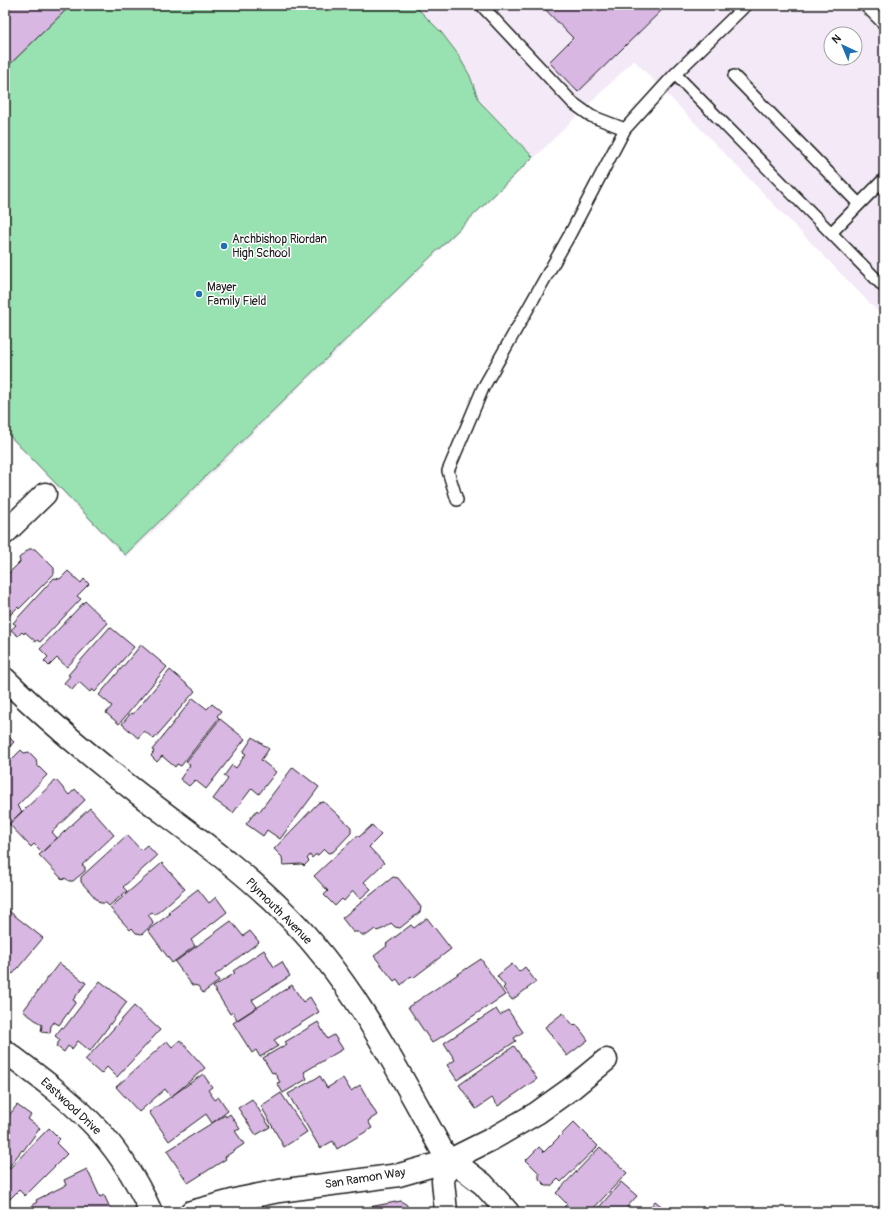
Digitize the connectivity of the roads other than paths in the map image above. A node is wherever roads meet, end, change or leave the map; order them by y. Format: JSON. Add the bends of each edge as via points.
{"nodes":[{"id":1,"x":481,"y":5,"type":"edge"},
{"id":2,"x":746,"y":5,"type":"edge"},
{"id":3,"x":865,"y":5,"type":"edge"},
{"id":4,"x":884,"y":24,"type":"edge"},
{"id":5,"x":674,"y":74,"type":"junction"},
{"id":6,"x":734,"y":76,"type":"dead end"},
{"id":7,"x":625,"y":129,"type":"junction"},
{"id":8,"x":884,"y":179,"type":"edge"},
{"id":9,"x":859,"y":204,"type":"junction"},
{"id":10,"x":831,"y":232,"type":"junction"},
{"id":11,"x":884,"y":287,"type":"edge"},
{"id":12,"x":45,"y":494,"type":"dead end"},
{"id":13,"x":457,"y":500,"type":"dead end"},
{"id":14,"x":5,"y":533,"type":"edge"},
{"id":15,"x":5,"y":680,"type":"edge"},
{"id":16,"x":5,"y":1051,"type":"edge"},
{"id":17,"x":606,"y":1060,"type":"dead end"},
{"id":18,"x":448,"y":1160,"type":"junction"},
{"id":19,"x":151,"y":1212,"type":"edge"},
{"id":20,"x":192,"y":1212,"type":"edge"},
{"id":21,"x":446,"y":1212,"type":"edge"},
{"id":22,"x":508,"y":1212,"type":"edge"}],
"edges":[{"from":1,"to":7,"type":"lane","via":[[573,103],[591,116]]},
{"from":2,"to":5,"type":"lane"},
{"from":3,"to":4,"type":"lane"},
{"from":5,"to":7,"type":"lane"},
{"from":5,"to":10,"type":"lane"},
{"from":6,"to":9,"type":"lane"},
{"from":7,"to":13,"type":"lane","via":[[569,236],[483,388],[448,471]]},
{"from":8,"to":9,"type":"lane"},
{"from":9,"to":10,"type":"lane"},
{"from":10,"to":11,"type":"lane"},
{"from":12,"to":14,"type":"street"},
{"from":15,"to":18,"type":"street","name":"Plymouth Avenue","via":[[56,726],[143,797],[219,854],[286,914],[317,948],[369,1021]]},
{"from":16,"to":19,"type":"street","name":"Eastwood Drive","via":[[91,1121],[118,1154],[139,1186]]},
{"from":17,"to":18,"type":"street","name":"San Ramon Way","via":[[537,1113]]},
{"from":18,"to":20,"type":"street","name":"San Ramon Way","via":[[399,1175],[279,1191]]},
{"from":18,"to":21,"type":"street","via":[[443,1181]]},
{"from":18,"to":22,"type":"street","name":"Plymouth Avenue","via":[[483,1184]]}]}
